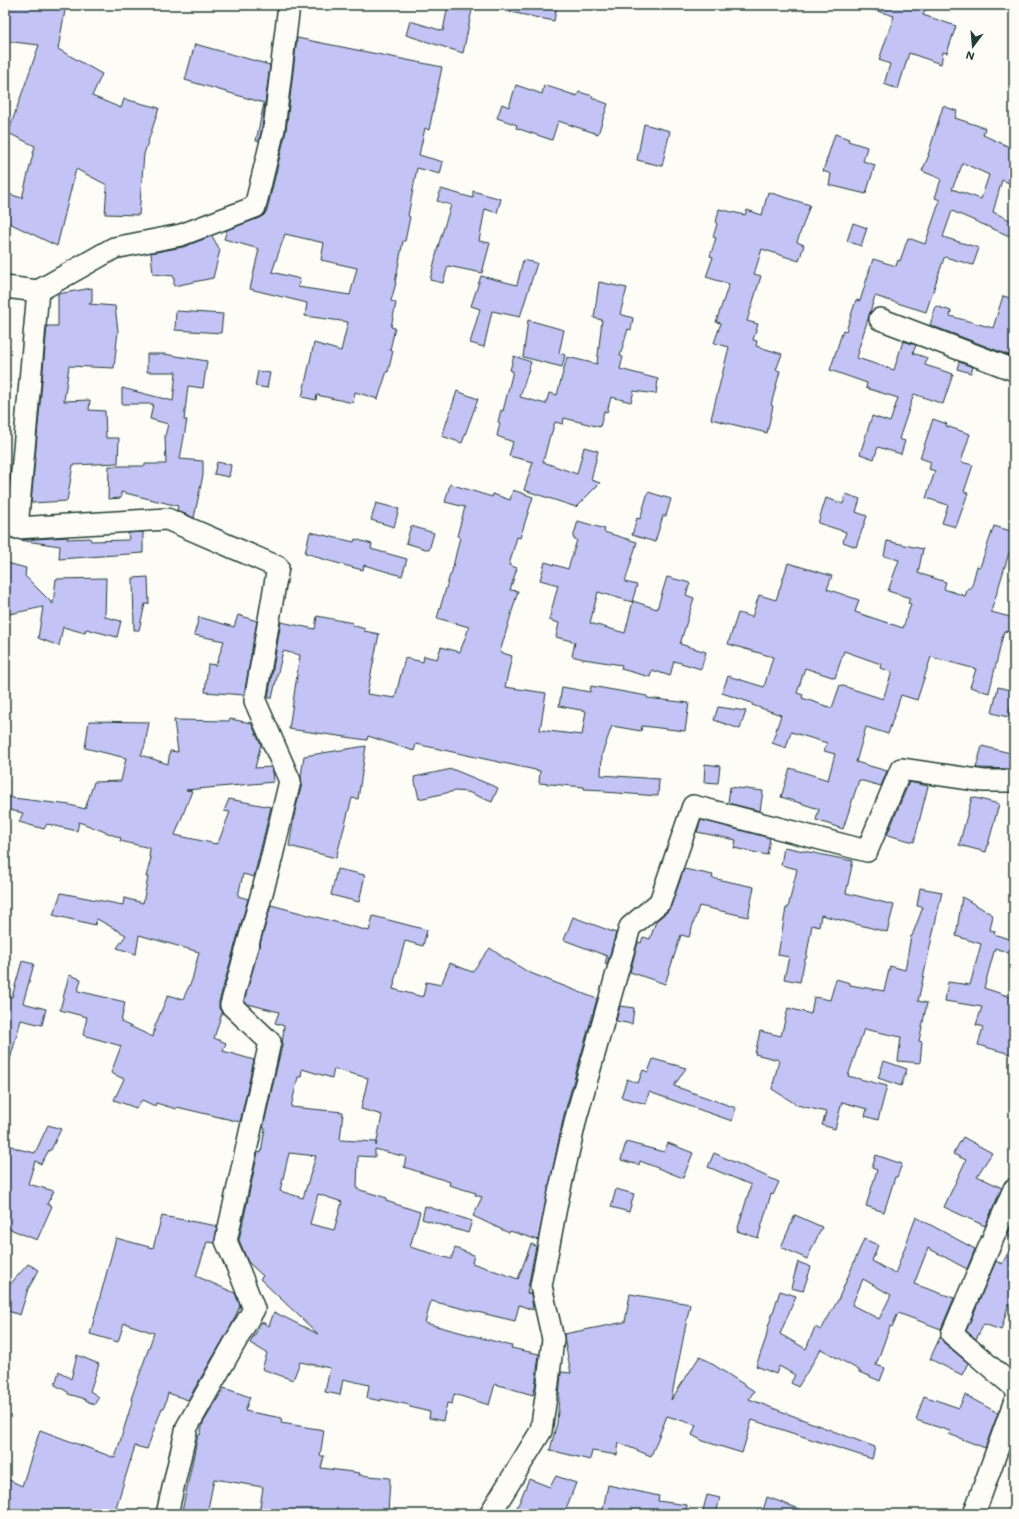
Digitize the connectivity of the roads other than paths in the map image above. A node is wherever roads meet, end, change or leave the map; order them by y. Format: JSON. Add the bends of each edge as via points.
{"nodes":[{"id":1,"x":289,"y":5,"type":"edge"},
{"id":2,"x":5,"y":287,"type":"edge"},
{"id":3,"x":38,"y":291,"type":"junction"},
{"id":4,"x":880,"y":319,"type":"dead end"},
{"id":5,"x":1014,"y":370,"type":"edge"},
{"id":6,"x":11,"y":528,"type":"edge"},
{"id":7,"x":1014,"y":781,"type":"edge"},
{"id":8,"x":1014,"y":1190,"type":"edge"},
{"id":9,"x":1014,"y":1387,"type":"edge"},
{"id":10,"x":1014,"y":1403,"type":"edge"},
{"id":11,"x":167,"y":1514,"type":"edge"},
{"id":12,"x":490,"y":1514,"type":"edge"},
{"id":13,"x":974,"y":1514,"type":"edge"}],
"edges":[{"from":1,"to":3,"type":"street","via":[[274,129],[255,207],[181,235],[114,248]]},
{"from":2,"to":3,"type":"street"},
{"from":3,"to":6,"type":"street"},
{"from":4,"to":5,"type":"street"},
{"from":6,"to":11,"type":"street","via":[[167,519],[278,567],[255,701],[290,781],[231,1005],[270,1042],[226,1242],[254,1309],[187,1427]]},
{"from":7,"to":12,"type":"street","via":[[984,781],[901,769],[867,851],[693,806],[660,902],[630,927],[576,1118],[541,1286],[552,1339],[541,1431]]},
{"from":8,"to":9,"type":"street","via":[[952,1334]]},
{"from":10,"to":13,"type":"street"}]}
